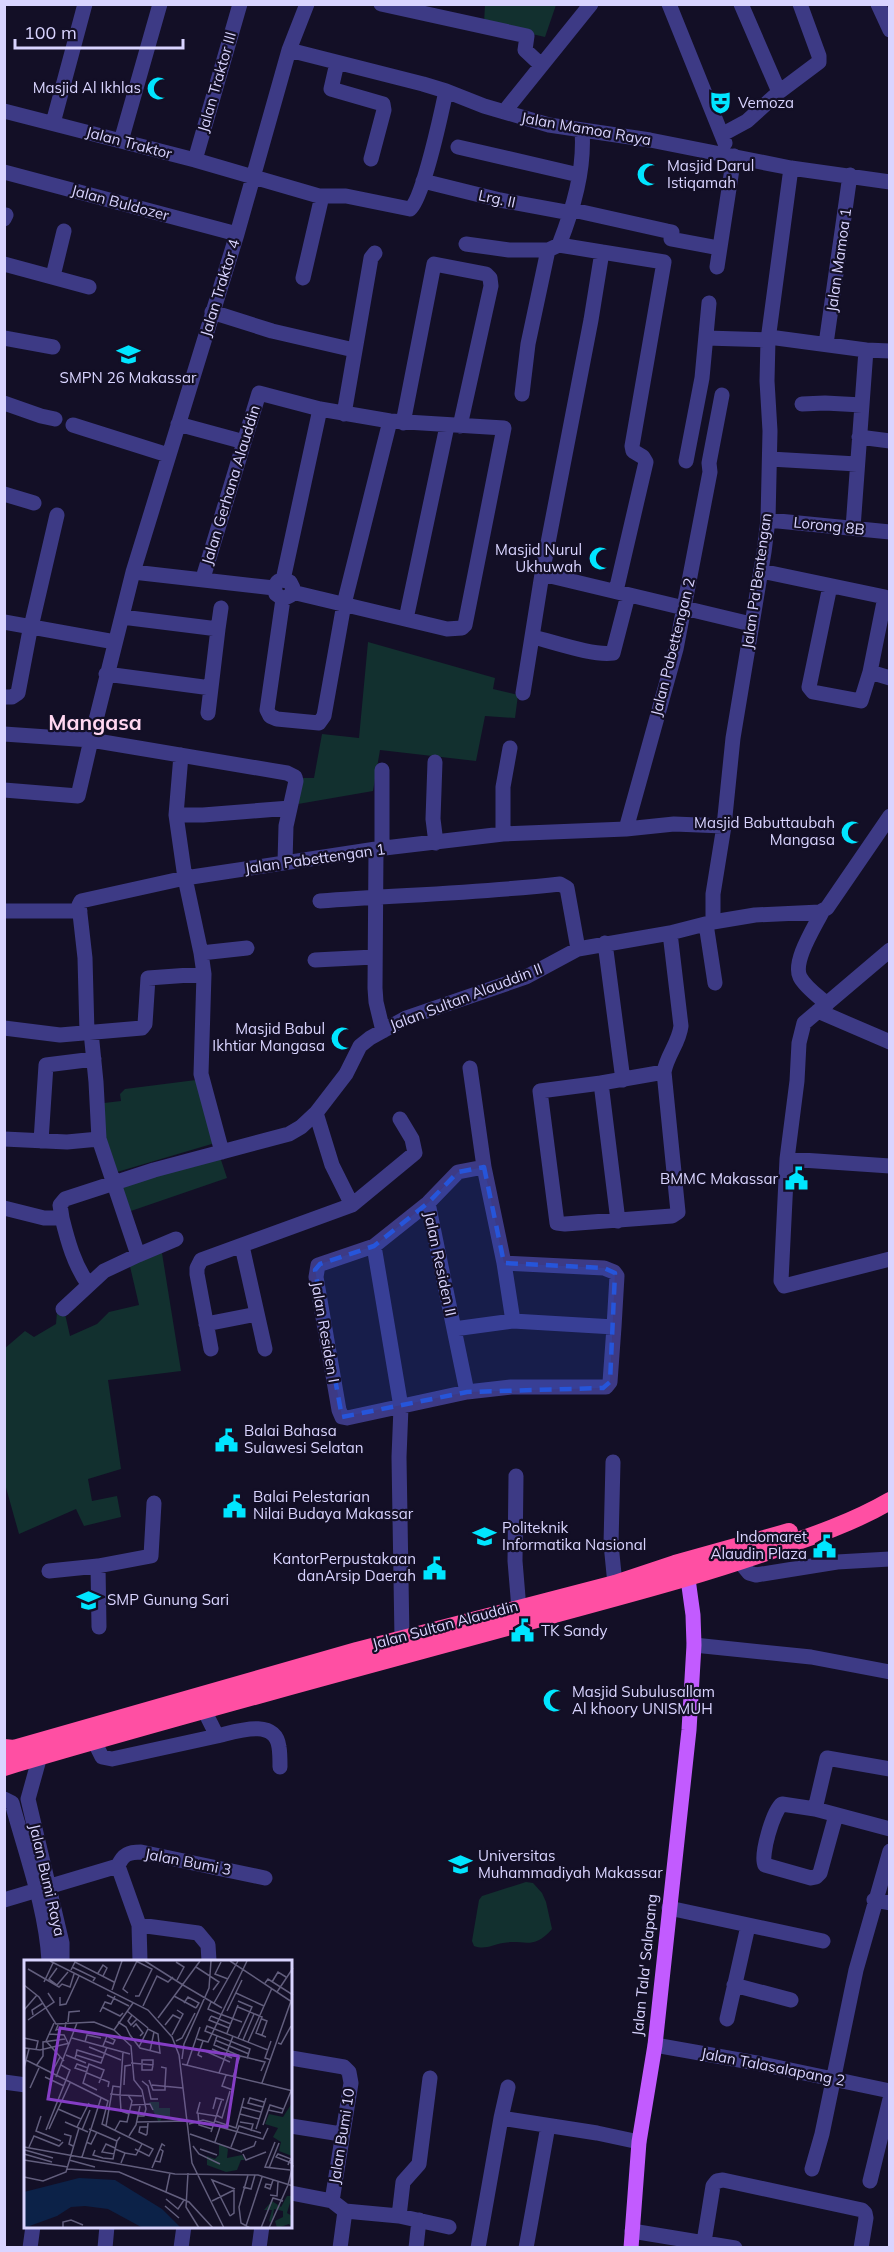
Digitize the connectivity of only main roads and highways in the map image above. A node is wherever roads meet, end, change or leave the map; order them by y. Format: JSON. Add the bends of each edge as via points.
{"nodes":[{"id":1,"x":890,"y":1490,"type":"edge"},
{"id":2,"x":890,"y":1501,"type":"edge"},
{"id":3,"x":805,"y":1533,"type":"junction"},
{"id":4,"x":688,"y":1579,"type":"junction"},
{"id":5,"x":318,"y":1672,"type":"junction"},
{"id":6,"x":4,"y":1748,"type":"edge"},
{"id":7,"x":4,"y":1767,"type":"edge"},
{"id":8,"x":630,"y":2247,"type":"edge"}],
"edges":[{"from":1,"to":3,"type":"highway","name":"Jalan Sultan Alauddin"},
{"from":2,"to":3,"type":"highway","name":"Jalan Sultan Alauddin","via":[[864,1515]]},
{"from":3,"to":4,"type":"highway","name":"Jalan Sultan Alauddin","via":[[740,1562]]},
{"from":3,"to":5,"type":"highway","name":"Jalan Sultan Alauddin","via":[[675,1564],[519,1609],[402,1632]]},
{"from":4,"to":5,"type":"highway","name":"Jalan Sultan Alauddin","via":[[384,1660]]},
{"from":4,"to":8,"type":"main road","name":"Jalan Tala' Salapang","via":[[694,1645],[690,1730],[655,2045],[639,2142]]},
{"from":5,"to":6,"type":"highway","name":"Jalan Sultan Alauddin","via":[[110,1720],[14,1749]]},
{"from":5,"to":7,"type":"highway","name":"Jalan Sultan Alauddin"}]}
